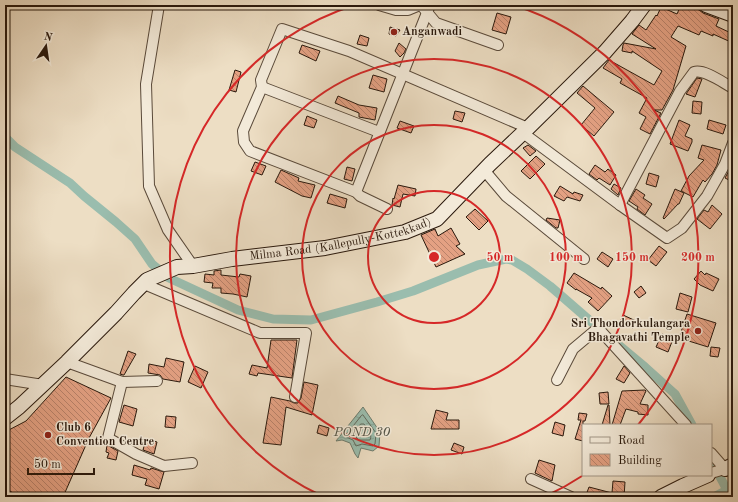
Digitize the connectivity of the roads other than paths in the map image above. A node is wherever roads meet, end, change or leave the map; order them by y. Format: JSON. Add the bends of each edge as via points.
{"nodes":[{"id":1,"x":159,"y":5,"type":"edge"},
{"id":2,"x":379,"y":5,"type":"edge"},
{"id":3,"x":644,"y":5,"type":"edge"},
{"id":4,"x":706,"y":5,"type":"edge"},
{"id":5,"x":424,"y":7,"type":"edge"},
{"id":6,"x":733,"y":15,"type":"edge"},
{"id":7,"x":498,"y":45,"type":"dead end"},
{"id":8,"x":403,"y":74,"type":"junction"},
{"id":9,"x":262,"y":87,"type":"junction"},
{"id":10,"x":733,"y":88,"type":"edge"},
{"id":11,"x":526,"y":131,"type":"junction"},
{"id":12,"x":380,"y":132,"type":"junction"},
{"id":13,"x":733,"y":143,"type":"edge"},
{"id":14,"x":484,"y":170,"type":"junction"},
{"id":15,"x":356,"y":192,"type":"junction"},
{"id":16,"x":620,"y":205,"type":"junction"},
{"id":17,"x":387,"y":208,"type":"dead end"},
{"id":18,"x":584,"y":258,"type":"dead end"},
{"id":19,"x":193,"y":266,"type":"junction"},
{"id":20,"x":146,"y":282,"type":"junction"},
{"id":21,"x":67,"y":362,"type":"junction"},
{"id":22,"x":5,"y":379,"type":"edge"},
{"id":23,"x":557,"y":380,"type":"dead end"},
{"id":24,"x":122,"y":382,"type":"junction"},
{"id":25,"x":157,"y":382,"type":"dead end"},
{"id":26,"x":43,"y":385,"type":"junction"},
{"id":27,"x":294,"y":397,"type":"dead end"},
{"id":28,"x":5,"y":418,"type":"edge"},
{"id":29,"x":685,"y":424,"type":"edge"},
{"id":30,"x":712,"y":454,"type":"edge"},
{"id":31,"x":192,"y":463,"type":"dead end"},
{"id":32,"x":729,"y":467,"type":"edge"},
{"id":33,"x":712,"y":474,"type":"edge"},
{"id":34,"x":706,"y":476,"type":"edge"},
{"id":35,"x":531,"y":479,"type":"dead end"},
{"id":36,"x":571,"y":497,"type":"edge"},
{"id":37,"x":662,"y":497,"type":"edge"}],
"edges":[{"from":1,"to":19,"type":"street","via":[[146,84],[149,186],[168,230]]},
{"from":2,"to":5,"type":"street","via":[[396,10]]},
{"from":3,"to":11,"type":"main road","name":"Milma Road (Kallepully-Kottekkad)","via":[[605,52]]},
{"from":4,"to":6,"type":"main road"},
{"from":5,"to":7,"type":"street","via":[[436,23]]},
{"from":5,"to":8,"type":"street"},
{"from":8,"to":9,"type":"street","via":[[349,51],[282,30],[261,80]]},
{"from":8,"to":11,"type":"street"},
{"from":8,"to":12,"type":"street"},
{"from":9,"to":12,"type":"street"},
{"from":9,"to":15,"type":"street","via":[[243,131],[244,142],[250,151]]},
{"from":10,"to":16,"type":"street","via":[[708,74],[698,70],[694,72],[680,91]]},
{"from":11,"to":14,"type":"main road","name":"Milma Road (Kallepully-Kottekkad)"},
{"from":11,"to":16,"type":"street"},
{"from":12,"to":15,"type":"street"},
{"from":13,"to":16,"type":"street","via":[[725,164],[707,196],[682,228],[667,238]]},
{"from":14,"to":18,"type":"street","via":[[506,196]]},
{"from":14,"to":19,"type":"main road","name":"Milma Road (Kallepully-Kottekkad)","via":[[437,219],[405,232],[325,248]]},
{"from":15,"to":17,"type":"street"},
{"from":19,"to":20,"type":"main road","name":"Milma Road (Kallepully-Kottekkad)","via":[[177,267]]},
{"from":20,"to":21,"type":"main road","name":"Milma Road (Kallepully-Kottekkad)"},
{"from":20,"to":27,"type":"street","via":[[260,333],[306,333]]},
{"from":21,"to":24,"type":"street"},
{"from":21,"to":26,"type":"main road","name":"Milma Road (Kallepully-Kottekkad)"},
{"from":22,"to":26,"type":"street"},
{"from":23,"to":29,"type":"street","via":[[573,349],[598,328]]},
{"from":24,"to":25,"type":"street"},
{"from":24,"to":31,"type":"street","via":[[108,438],[164,466]]},
{"from":26,"to":28,"type":"main road","name":"Milma Road (Kallepully-Kottekkad)"},
{"from":30,"to":32,"type":"street"},
{"from":32,"to":33,"type":"street"},
{"from":34,"to":37,"type":"main road"},
{"from":35,"to":36,"type":"street"}]}
